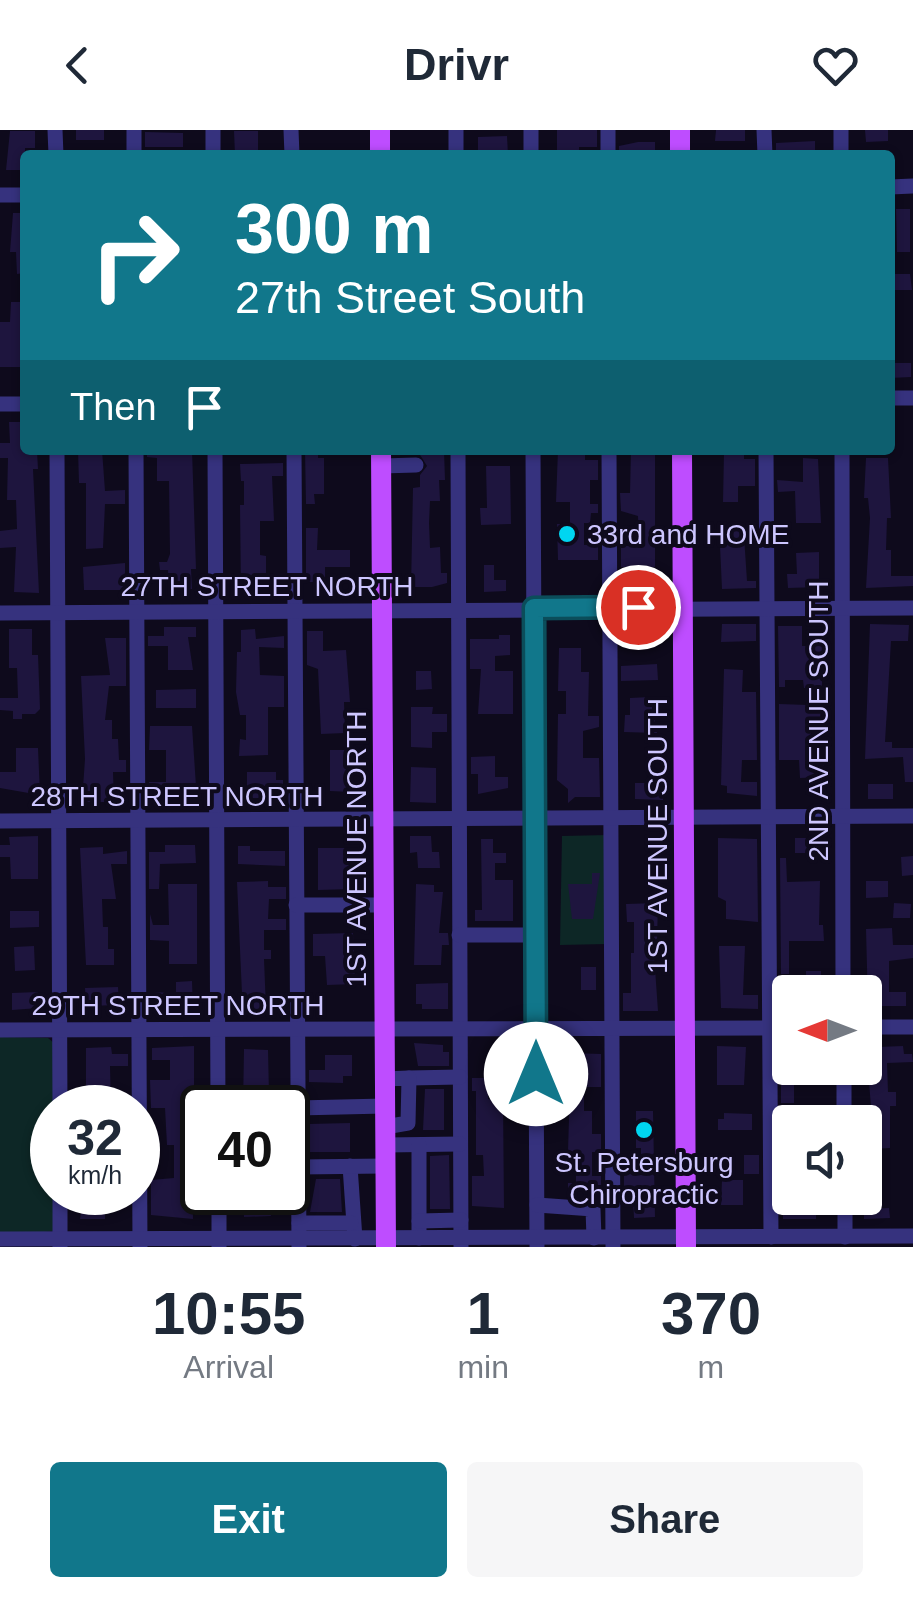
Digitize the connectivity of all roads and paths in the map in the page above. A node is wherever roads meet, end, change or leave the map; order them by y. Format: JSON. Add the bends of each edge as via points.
{"nodes":[{"id":1,"x":58,"y":455,"type":"edge"},
{"id":2,"x":136,"y":455,"type":"edge"},
{"id":3,"x":215,"y":455,"type":"edge"},
{"id":4,"x":294,"y":455,"type":"edge"},
{"id":5,"x":458,"y":455,"type":"edge"},
{"id":6,"x":532,"y":455,"type":"edge"},
{"id":7,"x":609,"y":455,"type":"edge"},
{"id":8,"x":682,"y":455,"type":"edge"},
{"id":9,"x":766,"y":455,"type":"edge"},
{"id":10,"x":842,"y":455,"type":"edge"},
{"id":11,"x":382,"y":458,"type":"edge"},
{"id":12,"x":416,"y":466,"type":"dead end"},
{"id":13,"x":610,"y":607,"type":"junction"},
{"id":14,"x":683,"y":607,"type":"junction"},
{"id":15,"x":534,"y":608,"type":"junction"},
{"id":16,"x":767,"y":608,"type":"junction"},
{"id":17,"x":843,"y":608,"type":"junction"},
{"id":18,"x":913,"y":608,"type":"edge"},
{"id":19,"x":460,"y":609,"type":"junction"},
{"id":20,"x":382,"y":610,"type":"junction"},
{"id":21,"x":295,"y":611,"type":"junction"},
{"id":22,"x":0,"y":612,"type":"edge"},
{"id":23,"x":58,"y":612,"type":"junction"},
{"id":24,"x":136,"y":612,"type":"junction"},
{"id":25,"x":216,"y":612,"type":"junction"},
{"id":26,"x":913,"y":816,"type":"edge"},
{"id":27,"x":842,"y":817,"type":"junction"},
{"id":28,"x":768,"y":818,"type":"junction"},
{"id":29,"x":684,"y":819,"type":"junction"},
{"id":30,"x":384,"y":820,"type":"junction"},
{"id":31,"x":459,"y":820,"type":"junction"},
{"id":32,"x":534,"y":820,"type":"junction"},
{"id":33,"x":612,"y":820,"type":"junction"},
{"id":34,"x":60,"y":821,"type":"junction"},
{"id":35,"x":138,"y":821,"type":"junction"},
{"id":36,"x":217,"y":821,"type":"junction"},
{"id":37,"x":296,"y":821,"type":"junction"},
{"id":38,"x":0,"y":822,"type":"edge"},
{"id":39,"x":296,"y":905,"type":"junction"},
{"id":40,"x":384,"y":905,"type":"junction"},
{"id":41,"x":460,"y":935,"type":"junction"},
{"id":42,"x":535,"y":935,"type":"junction"},
{"id":43,"x":843,"y":975,"type":"edge"},
{"id":44,"x":882,"y":1027,"type":"edge"},
{"id":45,"x":913,"y":1027,"type":"edge"},
{"id":46,"x":685,"y":1028,"type":"junction"},
{"id":47,"x":770,"y":1028,"type":"junction"},
{"id":48,"x":612,"y":1029,"type":"junction"},
{"id":49,"x":0,"y":1030,"type":"edge"},
{"id":50,"x":60,"y":1030,"type":"junction"},
{"id":51,"x":138,"y":1030,"type":"junction"},
{"id":52,"x":218,"y":1030,"type":"junction"},
{"id":53,"x":296,"y":1030,"type":"junction"},
{"id":54,"x":384,"y":1030,"type":"junction"},
{"id":55,"x":460,"y":1030,"type":"junction"},
{"id":56,"x":536,"y":1030,"type":"junction"},
{"id":57,"x":460,"y":1077,"type":"junction"},
{"id":58,"x":409,"y":1078,"type":"junction"},
{"id":59,"x":385,"y":1079,"type":"junction"},
{"id":60,"x":60,"y":1085,"type":"edge"},
{"id":61,"x":218,"y":1085,"type":"edge"},
{"id":62,"x":297,"y":1085,"type":"edge"},
{"id":63,"x":310,"y":1112,"type":"edge"},
{"id":64,"x":385,"y":1136,"type":"junction"},
{"id":65,"x":460,"y":1144,"type":"junction"},
{"id":66,"x":419,"y":1145,"type":"junction"},
{"id":67,"x":350,"y":1166,"type":"junction"},
{"id":68,"x":310,"y":1167,"type":"edge"},
{"id":69,"x":537,"y":1206,"type":"junction"},
{"id":70,"x":60,"y":1215,"type":"edge"},
{"id":71,"x":219,"y":1215,"type":"edge"},
{"id":72,"x":845,"y":1215,"type":"edge"},
{"id":73,"x":461,"y":1220,"type":"junction"},
{"id":74,"x":419,"y":1221,"type":"junction"},
{"id":75,"x":352,"y":1231,"type":"junction"},
{"id":76,"x":299,"y":1236,"type":"edge"},
{"id":77,"x":913,"y":1236,"type":"edge"},
{"id":78,"x":771,"y":1237,"type":"junction"},
{"id":79,"x":845,"y":1237,"type":"junction"},
{"id":80,"x":419,"y":1238,"type":"junction"},
{"id":81,"x":594,"y":1238,"type":"junction"},
{"id":82,"x":0,"y":1239,"type":"edge"},
{"id":83,"x":140,"y":1242,"type":"edge"},
{"id":84,"x":537,"y":1242,"type":"edge"},
{"id":85,"x":686,"y":1242,"type":"edge"},
{"id":86,"x":810,"y":1242,"type":"edge"},
{"id":87,"x":60,"y":1243,"type":"edge"},
{"id":88,"x":219,"y":1243,"type":"edge"},
{"id":89,"x":386,"y":1243,"type":"edge"},
{"id":90,"x":461,"y":1243,"type":"edge"},
{"id":91,"x":613,"y":1243,"type":"edge"}],
"edges":[{"from":1,"to":23,"type":"street"},
{"from":2,"to":24,"type":"street"},
{"from":3,"to":25,"type":"street"},
{"from":4,"to":21,"type":"street"},
{"from":5,"to":19,"type":"street"},
{"from":6,"to":15,"type":"street"},
{"from":7,"to":13,"type":"street"},
{"from":8,"to":14,"type":"main road","name":"1ST AVENUE SOUTH"},
{"from":9,"to":16,"type":"street"},
{"from":10,"to":17,"type":"street","name":"2ND AVENUE SOUTH"},
{"from":11,"to":12,"type":"street"},
{"from":11,"to":20,"type":"main road","name":"1ST AVENUE NORTH"},
{"from":13,"to":14,"type":"street","name":"27TH STREET NORTH"},
{"from":13,"to":15,"type":"street","name":"27TH STREET NORTH"},
{"from":13,"to":33,"type":"street"},
{"from":14,"to":16,"type":"street","name":"27TH STREET NORTH"},
{"from":14,"to":29,"type":"main road","name":"1ST AVENUE SOUTH"},
{"from":15,"to":19,"type":"street","name":"27TH STREET NORTH"},
{"from":15,"to":32,"type":"street"},
{"from":16,"to":17,"type":"street","name":"27TH STREET NORTH"},
{"from":16,"to":28,"type":"street"},
{"from":17,"to":18,"type":"street","name":"27TH STREET NORTH"},
{"from":17,"to":27,"type":"street","name":"2ND AVENUE SOUTH"},
{"from":19,"to":20,"type":"street","name":"27TH STREET NORTH"},
{"from":19,"to":31,"type":"street"},
{"from":20,"to":21,"type":"street","name":"27TH STREET NORTH"},
{"from":20,"to":30,"type":"main road","name":"1ST AVENUE NORTH"},
{"from":21,"to":25,"type":"street","name":"27TH STREET NORTH"},
{"from":21,"to":37,"type":"street"},
{"from":22,"to":23,"type":"street","name":"27TH STREET NORTH"},
{"from":23,"to":24,"type":"street","name":"27TH STREET NORTH"},
{"from":23,"to":34,"type":"street"},
{"from":24,"to":25,"type":"street","name":"27TH STREET NORTH"},
{"from":24,"to":35,"type":"street"},
{"from":25,"to":36,"type":"street"},
{"from":26,"to":27,"type":"street","name":"28TH STREET NORTH"},
{"from":27,"to":28,"type":"street","name":"28TH STREET NORTH"},
{"from":27,"to":43,"type":"street","name":"2ND AVENUE SOUTH"},
{"from":28,"to":29,"type":"street","name":"28TH STREET NORTH"},
{"from":28,"to":47,"type":"street"},
{"from":29,"to":33,"type":"street","name":"28TH STREET NORTH"},
{"from":29,"to":46,"type":"main road","name":"1ST AVENUE SOUTH"},
{"from":30,"to":31,"type":"street","name":"28TH STREET NORTH"},
{"from":30,"to":37,"type":"street","name":"28TH STREET NORTH"},
{"from":30,"to":40,"type":"main road","name":"1ST AVENUE NORTH"},
{"from":31,"to":32,"type":"street","name":"28TH STREET NORTH"},
{"from":31,"to":41,"type":"street"},
{"from":32,"to":33,"type":"street","name":"28TH STREET NORTH"},
{"from":32,"to":42,"type":"street"},
{"from":33,"to":48,"type":"street"},
{"from":34,"to":35,"type":"street","name":"28TH STREET NORTH"},
{"from":34,"to":38,"type":"street","name":"28TH STREET NORTH"},
{"from":34,"to":50,"type":"street"},
{"from":35,"to":36,"type":"street","name":"28TH STREET NORTH"},
{"from":35,"to":51,"type":"street"},
{"from":36,"to":37,"type":"street","name":"28TH STREET NORTH"},
{"from":36,"to":52,"type":"street"},
{"from":37,"to":39,"type":"street"},
{"from":39,"to":40,"type":"street"},
{"from":39,"to":53,"type":"street"},
{"from":40,"to":54,"type":"main road","name":"1ST AVENUE NORTH"},
{"from":41,"to":42,"type":"street"},
{"from":41,"to":55,"type":"street"},
{"from":42,"to":56,"type":"street"},
{"from":44,"to":45,"type":"street"},
{"from":46,"to":47,"type":"street","name":"29TH STREET NORTH"},
{"from":46,"to":48,"type":"street","name":"29TH STREET NORTH"},
{"from":46,"to":85,"type":"main road","name":"1ST AVENUE SOUTH"},
{"from":47,"to":78,"type":"street"},
{"from":48,"to":56,"type":"street","name":"29TH STREET NORTH"},
{"from":48,"to":91,"type":"street"},
{"from":49,"to":50,"type":"street","name":"29TH STREET NORTH"},
{"from":50,"to":51,"type":"street","name":"29TH STREET NORTH"},
{"from":50,"to":60,"type":"street"},
{"from":51,"to":52,"type":"street","name":"29TH STREET NORTH"},
{"from":51,"to":83,"type":"street"},
{"from":52,"to":53,"type":"street","name":"29TH STREET NORTH"},
{"from":52,"to":61,"type":"street"},
{"from":53,"to":54,"type":"street","name":"29TH STREET NORTH"},
{"from":53,"to":62,"type":"street"},
{"from":54,"to":55,"type":"street","name":"29TH STREET NORTH"},
{"from":54,"to":59,"type":"main road","name":"1ST AVENUE NORTH"},
{"from":55,"to":56,"type":"street","name":"29TH STREET NORTH"},
{"from":55,"to":57,"type":"street"},
{"from":56,"to":69,"type":"street"},
{"from":57,"to":58,"type":"street"},
{"from":57,"to":65,"type":"street"},
{"from":58,"to":59,"type":"street"},
{"from":58,"to":64,"type":"street","via":[[408,1123]]},
{"from":59,"to":64,"type":"main road","name":"1ST AVENUE NORTH"},
{"from":63,"to":64,"type":"street"},
{"from":64,"to":66,"type":"street"},
{"from":64,"to":67,"type":"street"},
{"from":64,"to":89,"type":"main road","name":"1ST AVENUE NORTH"},
{"from":65,"to":66,"type":"street"},
{"from":65,"to":73,"type":"street"},
{"from":66,"to":74,"type":"street"},
{"from":67,"to":68,"type":"street"},
{"from":67,"to":75,"type":"street"},
{"from":69,"to":81,"type":"street","via":[[593,1209]]},
{"from":69,"to":84,"type":"street"},
{"from":70,"to":87,"type":"street"},
{"from":71,"to":88,"type":"street"},
{"from":72,"to":79,"type":"street"},
{"from":73,"to":74,"type":"street"},
{"from":73,"to":90,"type":"street"},
{"from":74,"to":80,"type":"street"},
{"from":75,"to":76,"type":"street"},
{"from":75,"to":89,"type":"street"},
{"from":76,"to":88,"type":"street"},
{"from":77,"to":79,"type":"street"},
{"from":78,"to":85,"type":"street"},
{"from":78,"to":86,"type":"street"},
{"from":79,"to":86,"type":"street"},
{"from":80,"to":89,"type":"street"},
{"from":80,"to":90,"type":"street"},
{"from":81,"to":84,"type":"street"},
{"from":81,"to":91,"type":"street"},
{"from":82,"to":87,"type":"street"},
{"from":83,"to":87,"type":"street"},
{"from":83,"to":88,"type":"street"},
{"from":84,"to":90,"type":"street"},
{"from":85,"to":91,"type":"street"}]}
